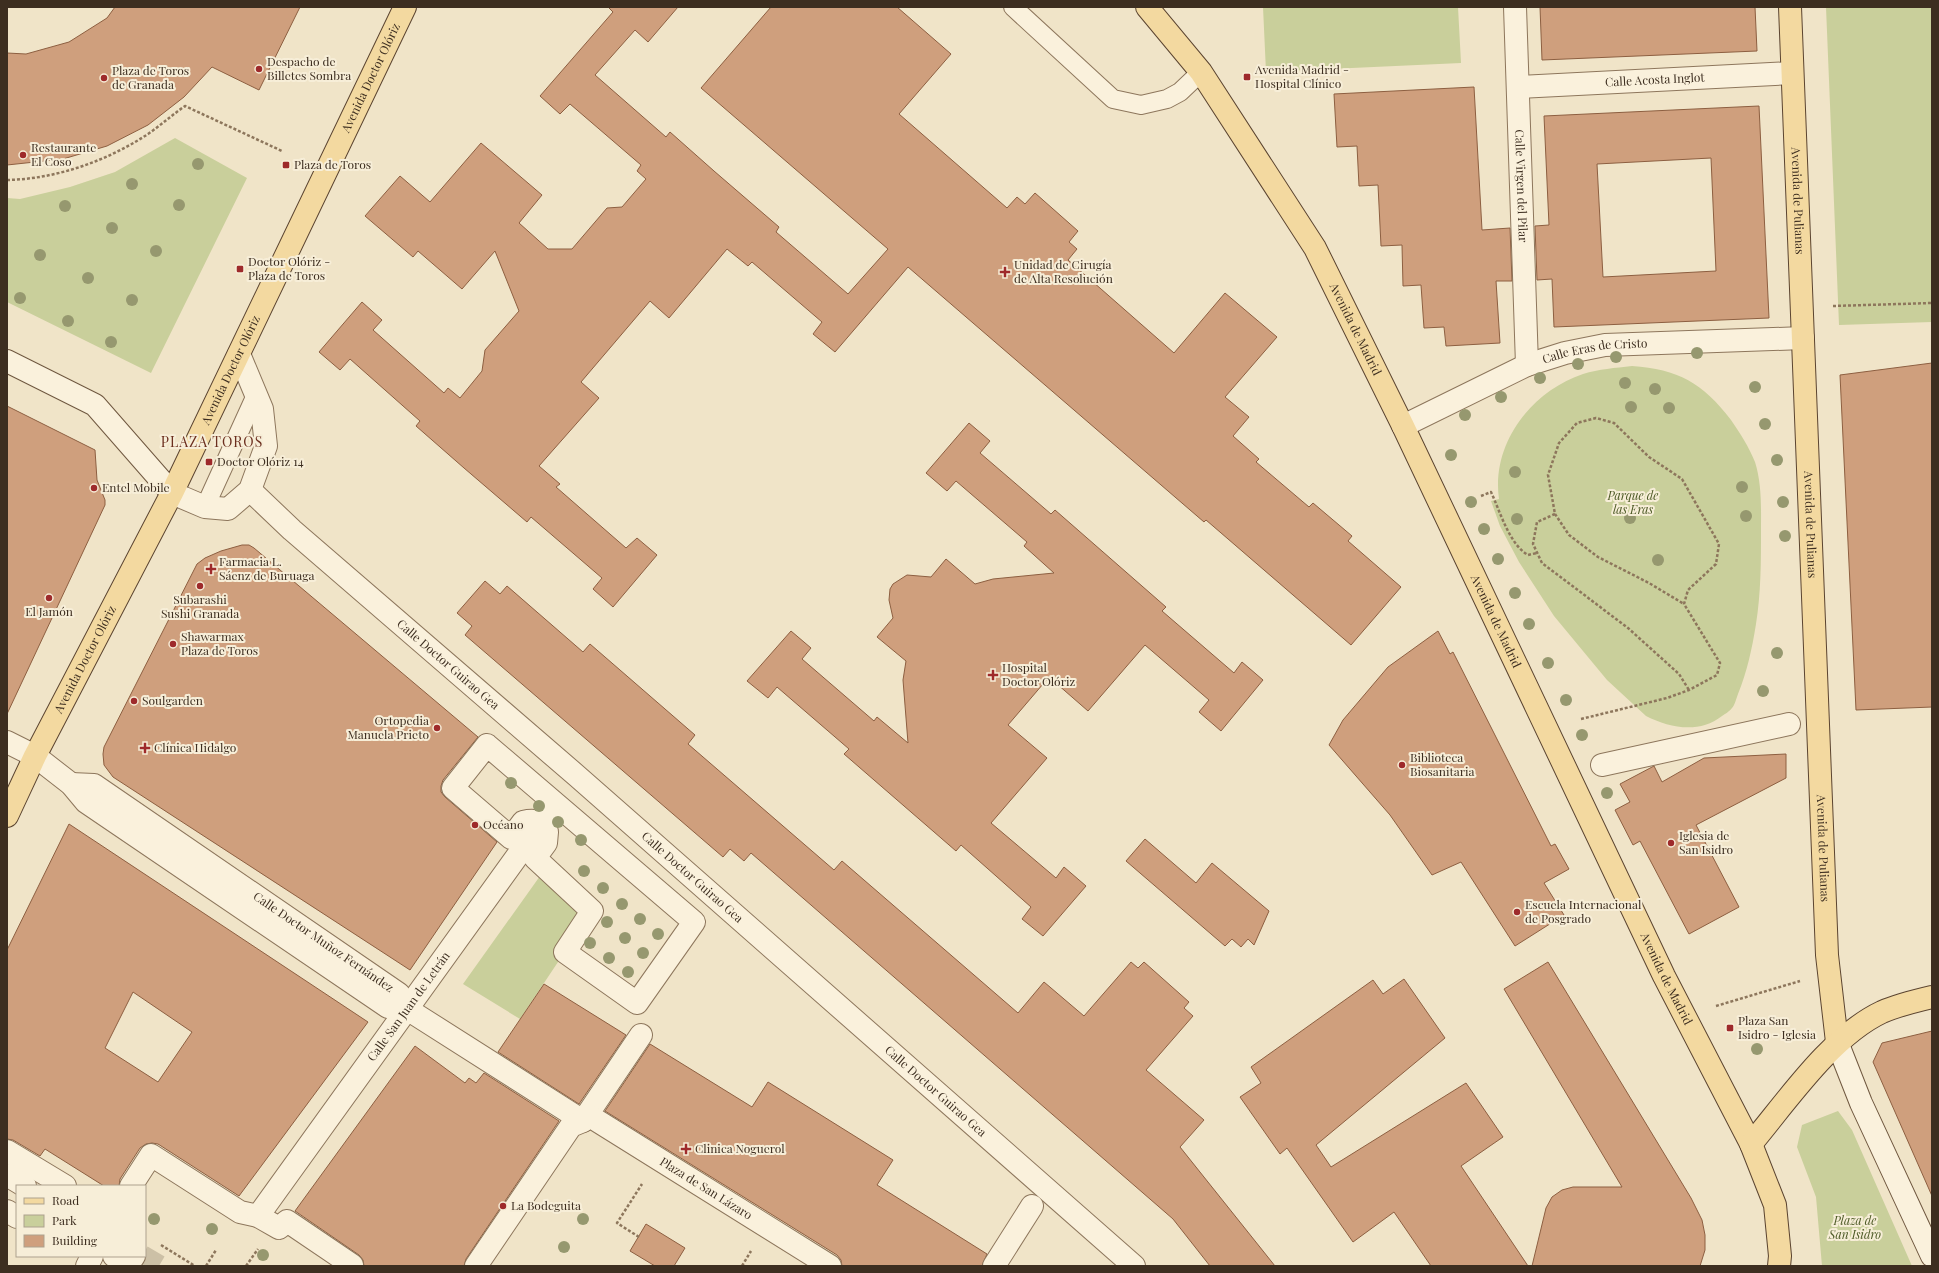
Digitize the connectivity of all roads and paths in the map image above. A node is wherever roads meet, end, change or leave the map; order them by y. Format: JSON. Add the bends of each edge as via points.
{"nodes":[{"id":1,"x":405,"y":7,"type":"edge"},
{"id":2,"x":1013,"y":7,"type":"edge"},
{"id":3,"x":1147,"y":7,"type":"edge"},
{"id":4,"x":1515,"y":7,"type":"edge"},
{"id":5,"x":1790,"y":7,"type":"edge"},
{"id":6,"x":1201,"y":72,"type":"junction"},
{"id":7,"x":1792,"y":73,"type":"junction"},
{"id":8,"x":1518,"y":87,"type":"junction"},
{"id":9,"x":282,"y":151,"type":"dead end"},
{"id":10,"x":7,"y":180,"type":"edge"},
{"id":11,"x":1932,"y":303,"type":"edge"},
{"id":12,"x":1833,"y":306,"type":"dead end"},
{"id":13,"x":1803,"y":338,"type":"junction"},
{"id":14,"x":239,"y":354,"type":"junction"},
{"id":15,"x":7,"y":361,"type":"edge"},
{"id":16,"x":1527,"y":365,"type":"junction"},
{"id":17,"x":256,"y":395,"type":"junction"},
{"id":18,"x":1402,"y":426,"type":"junction"},
{"id":19,"x":250,"y":490,"type":"junction"},
{"id":20,"x":172,"y":492,"type":"junction"},
{"id":21,"x":1481,"y":496,"type":"dead end"},
{"id":22,"x":205,"y":507,"type":"junction"},
{"id":23,"x":1554,"y":514,"type":"junction"},
{"id":24,"x":1537,"y":553,"type":"junction"},
{"id":25,"x":1684,"y":604,"type":"junction"},
{"id":26,"x":1689,"y":690,"type":"junction"},
{"id":27,"x":1582,"y":719,"type":"dead end"},
{"id":28,"x":1789,"y":724,"type":"dead end"},
{"id":29,"x":7,"y":742,"type":"edge"},
{"id":30,"x":35,"y":756,"type":"junction"},
{"id":31,"x":1602,"y":764,"type":"dead end"},
{"id":32,"x":558,"y":799,"type":"junction"},
{"id":33,"x":7,"y":816,"type":"edge"},
{"id":34,"x":541,"y":823,"type":"junction"},
{"id":35,"x":1800,"y":981,"type":"dead end"},
{"id":36,"x":1932,"y":997,"type":"edge"},
{"id":37,"x":1716,"y":1006,"type":"dead end"},
{"id":38,"x":407,"y":1009,"type":"junction"},
{"id":39,"x":641,"y":1035,"type":"dead end"},
{"id":40,"x":1837,"y":1042,"type":"junction"},
{"id":41,"x":583,"y":1121,"type":"junction"},
{"id":42,"x":1751,"y":1144,"type":"junction"},
{"id":43,"x":7,"y":1151,"type":"edge"},
{"id":44,"x":7,"y":1175,"type":"edge"},
{"id":45,"x":646,"y":1178,"type":"dead end"},
{"id":46,"x":23,"y":1185,"type":"edge"},
{"id":47,"x":63,"y":1185,"type":"edge"},
{"id":48,"x":132,"y":1185,"type":"edge"},
{"id":49,"x":1032,"y":1206,"type":"dead end"},
{"id":50,"x":7,"y":1211,"type":"edge"},
{"id":51,"x":16,"y":1216,"type":"edge"},
{"id":52,"x":258,"y":1216,"type":"junction"},
{"id":53,"x":639,"y":1237,"type":"dead end"},
{"id":54,"x":158,"y":1243,"type":"dead end"},
{"id":55,"x":216,"y":1250,"type":"dead end"},
{"id":56,"x":1932,"y":1256,"type":"edge"},
{"id":57,"x":116,"y":1257,"type":"edge"},
{"id":58,"x":133,"y":1257,"type":"edge"},
{"id":59,"x":195,"y":1266,"type":"edge"},
{"id":60,"x":206,"y":1266,"type":"edge"},
{"id":61,"x":351,"y":1266,"type":"edge"},
{"id":62,"x":476,"y":1266,"type":"edge"},
{"id":63,"x":830,"y":1266,"type":"edge"},
{"id":64,"x":994,"y":1266,"type":"edge"},
{"id":65,"x":1134,"y":1266,"type":"edge"},
{"id":66,"x":1779,"y":1266,"type":"edge"}],
"edges":[{"from":1,"to":14,"type":"main road","name":"Avenida Doctor Olóriz"},
{"from":2,"to":6,"type":"lane","via":[[1113,99],[1141,105],[1167,99],[1180,92]]},
{"from":3,"to":6,"type":"main road","name":"Avenida de Madrid"},
{"from":4,"to":8,"type":"street","name":"Calle Virgen del Pilar"},
{"from":5,"to":7,"type":"main road","name":"Avenida de Pulianas"},
{"from":6,"to":18,"type":"main road","name":"Avenida de Madrid","via":[[1315,248]]},
{"from":7,"to":8,"type":"street","name":"Calle Acosta Inglot"},
{"from":7,"to":13,"type":"main road","name":"Avenida de Pulianas"},
{"from":8,"to":16,"type":"street","name":"Calle Virgen del Pilar"},
{"from":9,"to":10,"type":"path","via":[[184,106],[148,134],[105,157],[61,173]]},
{"from":11,"to":12,"type":"path"},
{"from":13,"to":16,"type":"street","name":"Calle Eras de Cristo","via":[[1605,345],[1565,353]]},
{"from":13,"to":40,"type":"main road","name":"Avenida de Pulianas","via":[[1827,955]]},
{"from":14,"to":17,"type":"street"},
{"from":14,"to":20,"type":"main road","name":"Avenida Doctor Olóriz"},
{"from":15,"to":20,"type":"street","via":[[95,405]]},
{"from":16,"to":18,"type":"street","name":"Calle Eras de Cristo"},
{"from":17,"to":19,"type":"street","via":[[262,409],[266,446]]},
{"from":17,"to":22,"type":"lane"},
{"from":18,"to":42,"type":"main road","name":"Avenida de Madrid","via":[[1664,976]]},
{"from":19,"to":22,"type":"street","via":[[228,509]]},
{"from":19,"to":65,"type":"street","name":"Calle Doctor Guirao Gea","via":[[292,530],[583,781]]},
{"from":20,"to":22,"type":"street"},
{"from":20,"to":30,"type":"main road","name":"Avenida Doctor Olóriz"},
{"from":21,"to":24,"type":"path","via":[[1491,492],[1505,525],[1521,552],[1528,556]]},
{"from":23,"to":24,"type":"path","via":[[1537,522],[1533,544]]},
{"from":23,"to":25,"type":"path","via":[[1569,535],[1598,557]]},
{"from":23,"to":25,"type":"path","via":[[1548,475],[1559,442],[1577,423],[1596,418],[1614,423],[1649,457],[1682,479],[1719,544],[1716,564],[1688,590]]},
{"from":24,"to":26,"type":"path","via":[[1542,563],[1628,628],[1679,674]]},
{"from":25,"to":26,"type":"path","via":[[1720,663],[1717,675]]},
{"from":26,"to":27,"type":"path"},
{"from":28,"to":31,"type":"street"},
{"from":29,"to":30,"type":"street","name":"Calle Doctor Muñoz Fernández"},
{"from":30,"to":33,"type":"main road","name":"Avenida Doctor Olóriz"},
{"from":30,"to":38,"type":"street","name":"Calle Doctor Muñoz Fernández","via":[[71,784],[94,785],[398,994]]},
{"from":32,"to":34,"type":"street","name":"Calle San Juan de Letrán"},
{"from":32,"to":34,"type":"street","via":[[487,745],[452,788],[511,838],[523,822],[532,820]]},
{"from":32,"to":34,"type":"street","via":[[694,922],[637,1003],[565,952],[592,911],[535,858],[546,843],[547,832]]},
{"from":34,"to":38,"type":"street","name":"Calle San Juan de Letrán"},
{"from":35,"to":37,"type":"path"},
{"from":36,"to":40,"type":"main road","via":[[1881,1012]]},
{"from":38,"to":41,"type":"street"},
{"from":38,"to":52,"type":"street","name":"Calle San Juan de Letrán"},
{"from":39,"to":41,"type":"street"},
{"from":40,"to":42,"type":"main road"},
{"from":40,"to":56,"type":"street","via":[[1861,1103]]},
{"from":41,"to":62,"type":"street","via":[[571,1126]]},
{"from":41,"to":63,"type":"street","name":"Plaza de San Lázaro","via":[[588,1115]]},
{"from":42,"to":66,"type":"main road","name":"Avenida de Madrid","via":[[1775,1205]]},
{"from":43,"to":47,"type":"street"},
{"from":44,"to":46,"type":"street"},
{"from":45,"to":53,"type":"path","via":[[617,1223]]},
{"from":48,"to":52,"type":"street","via":[[151,1155],[240,1212]]},
{"from":49,"to":64,"type":"street"},
{"from":50,"to":51,"type":"street"},
{"from":52,"to":61,"type":"street","via":[[279,1228],[287,1221]]},
{"from":54,"to":59,"type":"path"},
{"from":55,"to":60,"type":"path"},
{"from":57,"to":58,"type":"street","via":[[128,1265]]}]}
